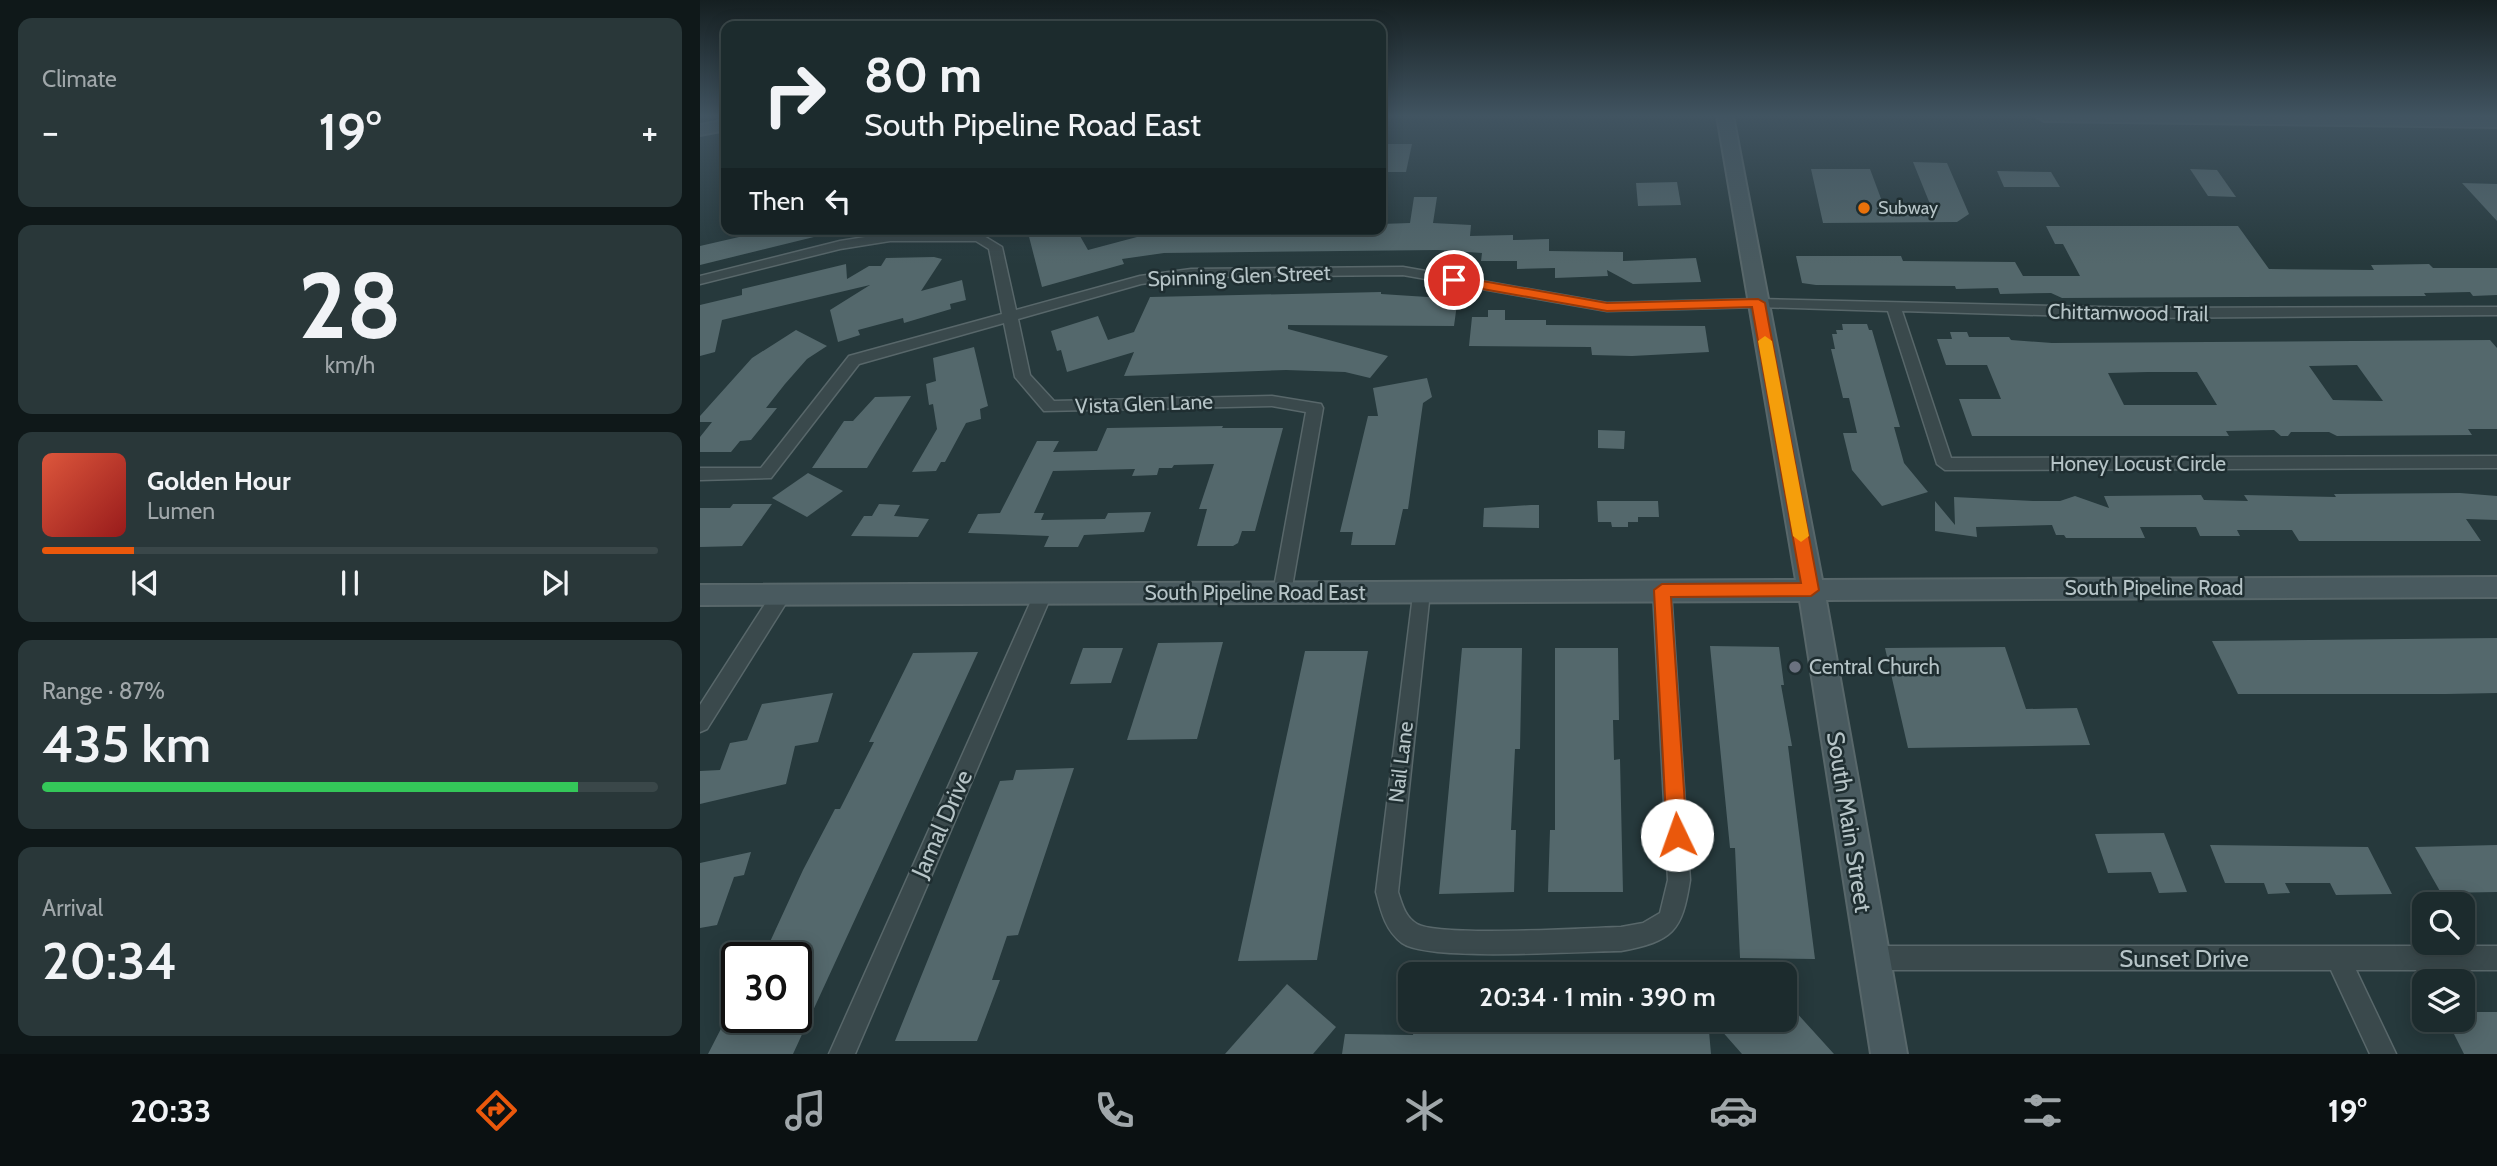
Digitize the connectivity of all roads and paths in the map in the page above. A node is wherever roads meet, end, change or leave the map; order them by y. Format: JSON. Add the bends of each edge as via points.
{"nodes":[{"id":1,"x":1734,"y":165,"type":"edge"},
{"id":2,"x":700,"y":281,"type":"edge"},
{"id":3,"x":1758,"y":303,"type":"junction"},
{"id":4,"x":1893,"y":305,"type":"junction"},
{"id":5,"x":2497,"y":311,"type":"edge"},
{"id":6,"x":1010,"y":316,"type":"junction"},
{"id":7,"x":2497,"y":462,"type":"edge"},
{"id":8,"x":700,"y":474,"type":"edge"},
{"id":9,"x":2497,"y":587,"type":"edge"},
{"id":10,"x":1662,"y":590,"type":"junction"},
{"id":11,"x":1811,"y":590,"type":"junction"},
{"id":12,"x":1421,"y":592,"type":"junction"},
{"id":13,"x":1282,"y":593,"type":"junction"},
{"id":14,"x":1043,"y":594,"type":"junction"},
{"id":15,"x":781,"y":595,"type":"junction"},
{"id":16,"x":700,"y":596,"type":"edge"},
{"id":17,"x":700,"y":723,"type":"edge"},
{"id":18,"x":1872,"y":958,"type":"junction"},
{"id":19,"x":2497,"y":958,"type":"edge"},
{"id":20,"x":2338,"y":959,"type":"junction"},
{"id":21,"x":842,"y":1054,"type":"edge"},
{"id":22,"x":1889,"y":1054,"type":"edge"},
{"id":23,"x":2383,"y":1054,"type":"edge"}],
"edges":[{"from":1,"to":3,"type":"street","name":"South Main Street"},
{"from":2,"to":6,"type":"street","name":"Vista Glen Lane","via":[[878,239],[979,237],[995,247]]},
{"from":3,"to":4,"type":"street","name":"Chittamwood Trail"},
{"from":3,"to":6,"type":"street","name":"Spinning Glen Street","via":[[1607,307],[1403,271],[1191,273],[1140,279]]},
{"from":3,"to":11,"type":"street","name":"South Main Street"},
{"from":4,"to":5,"type":"street","name":"Chittamwood Trail","via":[[2140,313]]},
{"from":4,"to":7,"type":"street","name":"Honey Locust Circle","via":[[1945,464]]},
{"from":6,"to":8,"type":"street","name":"Spinning Glen Street","via":[[854,359],[765,474]]},
{"from":6,"to":13,"type":"street","name":"Vista Glen Lane","via":[[1023,377],[1050,407],[1272,401],[1315,408]]},
{"from":9,"to":11,"type":"street","name":"South Pipeline Road"},
{"from":10,"to":11,"type":"street","name":"South Pipeline Road East"},
{"from":10,"to":12,"type":"street","name":"South Pipeline Road East"},
{"from":10,"to":12,"type":"street","name":"Nail Lane","via":[[1679,880],[1668,921],[1647,934],[1621,939],[1446,942],[1423,939],[1404,929],[1390,906],[1388,876]]},
{"from":11,"to":18,"type":"street","name":"South Main Street"},
{"from":12,"to":13,"type":"street","name":"South Pipeline Road East"},
{"from":13,"to":14,"type":"street","name":"South Pipeline Road East"},
{"from":14,"to":15,"type":"street","name":"South Pipeline Road East"},
{"from":14,"to":21,"type":"street","name":"Jamal Drive"},
{"from":15,"to":16,"type":"street","name":"South Pipeline Road East"},
{"from":15,"to":17,"type":"street"},
{"from":18,"to":20,"type":"street","name":"Sunset Drive"},
{"from":18,"to":22,"type":"street","name":"South Main Street"},
{"from":19,"to":20,"type":"street","name":"Sunset Drive"},
{"from":20,"to":23,"type":"street"}]}
